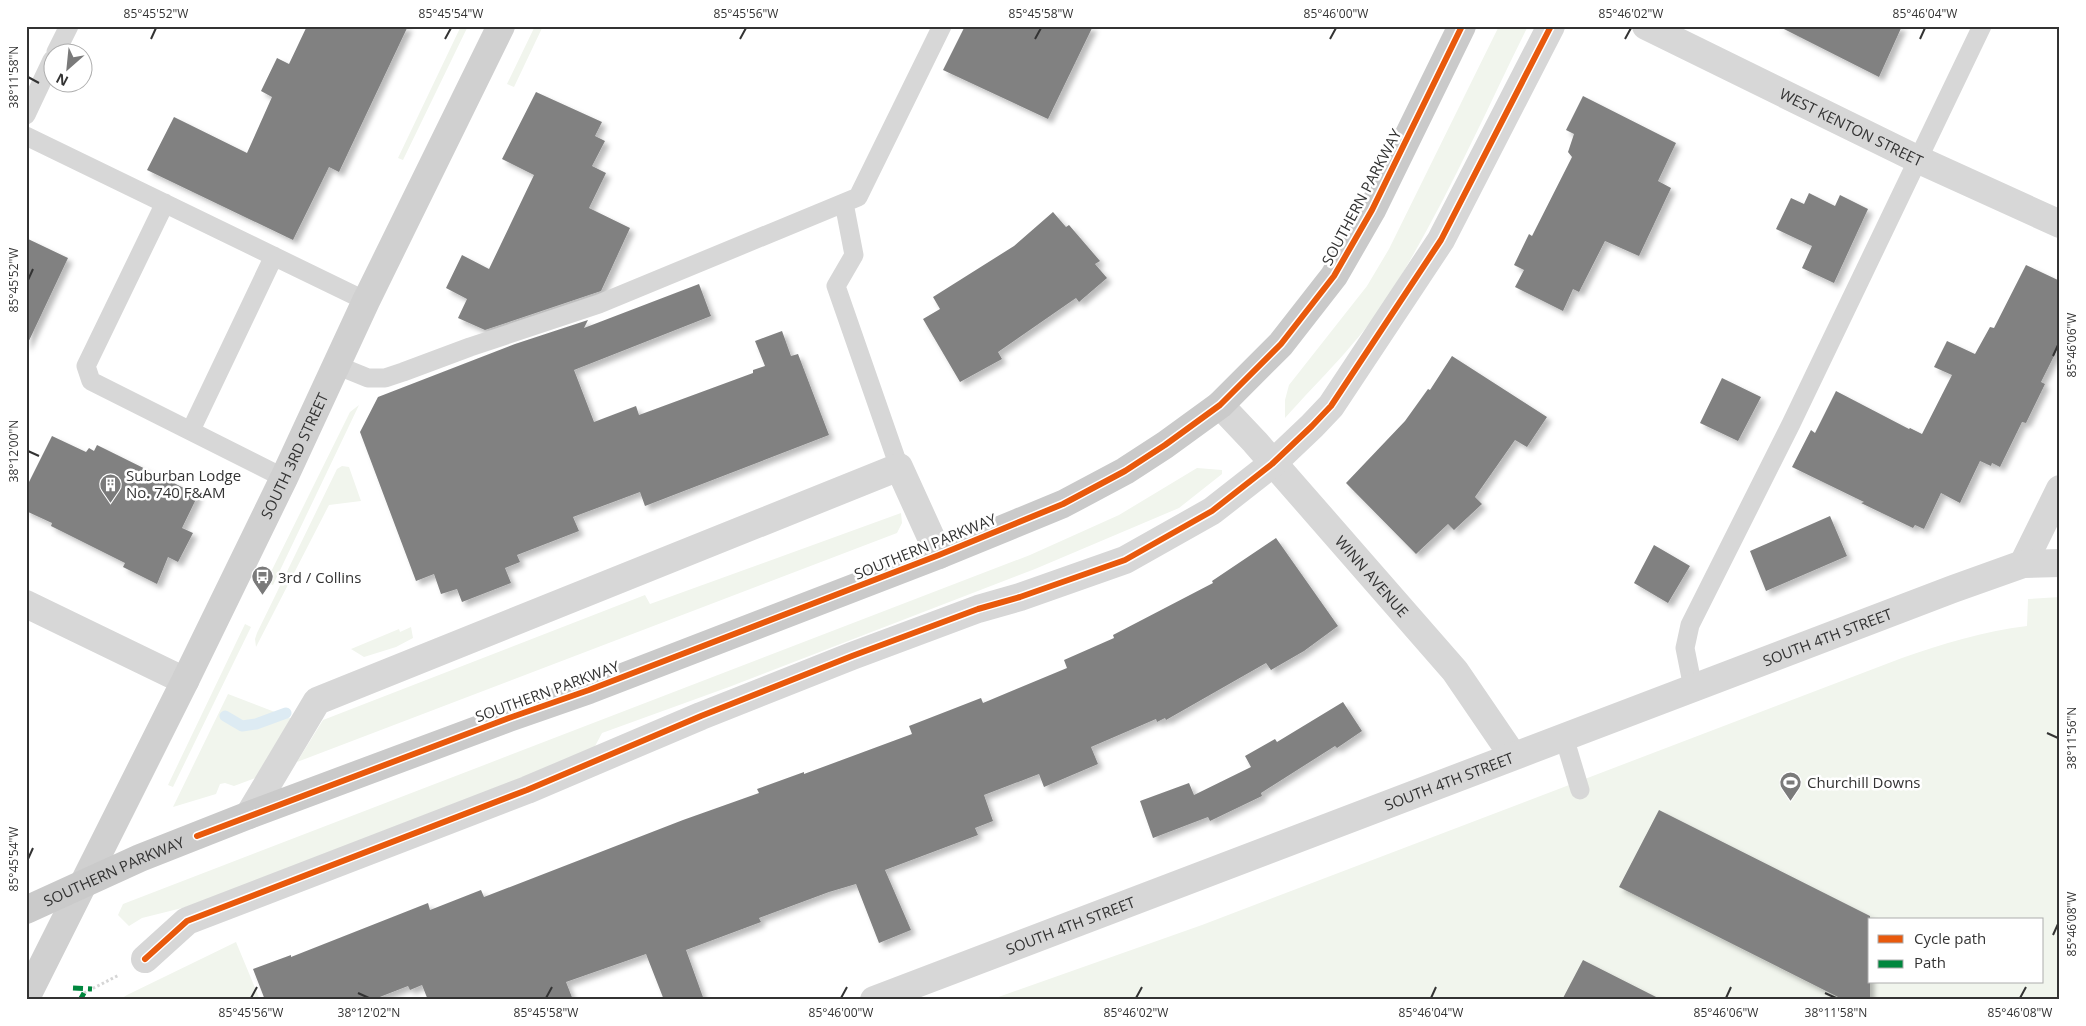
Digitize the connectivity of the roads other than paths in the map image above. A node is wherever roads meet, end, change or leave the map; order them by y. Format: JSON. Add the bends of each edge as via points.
{"nodes":[{"id":1,"x":69,"y":26,"type":"edge"},
{"id":2,"x":501,"y":26,"type":"edge"},
{"id":3,"x":942,"y":26,"type":"edge"},
{"id":4,"x":1462,"y":26,"type":"edge"},
{"id":5,"x":1551,"y":26,"type":"edge"},
{"id":6,"x":1646,"y":26,"type":"edge"},
{"id":7,"x":1982,"y":26,"type":"edge"},
{"id":8,"x":61,"y":42,"type":"edge"},
{"id":9,"x":42,"y":81,"type":"edge"},
{"id":10,"x":26,"y":115,"type":"edge"},
{"id":11,"x":26,"y":136,"type":"edge"},
{"id":12,"x":1917,"y":159,"type":"junction"},
{"id":13,"x":844,"y":202,"type":"junction"},
{"id":14,"x":165,"y":204,"type":"junction"},
{"id":15,"x":2060,"y":224,"type":"edge"},
{"id":16,"x":274,"y":256,"type":"junction"},
{"id":17,"x":366,"y":301,"type":"junction"},
{"id":18,"x":336,"y":365,"type":"junction"},
{"id":19,"x":1220,"y":405,"type":"junction"},
{"id":20,"x":191,"y":430,"type":"junction"},
{"id":21,"x":1272,"y":464,"type":"junction"},
{"id":22,"x":899,"y":467,"type":"junction"},
{"id":23,"x":284,"y":478,"type":"junction"},
{"id":24,"x":2060,"y":489,"type":"edge"},
{"id":25,"x":939,"y":555,"type":"junction"},
{"id":26,"x":2060,"y":563,"type":"edge"},
{"id":27,"x":2023,"y":564,"type":"junction"},
{"id":28,"x":26,"y":604,"type":"edge"},
{"id":29,"x":185,"y":681,"type":"junction"},
{"id":30,"x":1693,"y":688,"type":"junction"},
{"id":31,"x":1564,"y":736,"type":"junction"},
{"id":32,"x":1513,"y":756,"type":"junction"},
{"id":33,"x":1580,"y":790,"type":"dead end"},
{"id":34,"x":249,"y":815,"type":"junction"},
{"id":35,"x":84,"y":884,"type":"junction"},
{"id":36,"x":26,"y":910,"type":"edge"},
{"id":37,"x":145,"y":959,"type":"road end"},
{"id":38,"x":26,"y":998,"type":"edge"},
{"id":39,"x":874,"y":1000,"type":"edge"}],
"edges":[{"from":1,"to":8,"type":"lane"},
{"from":2,"to":17,"type":"main road","name":"SOUTH 3RD STREET"},
{"from":3,"to":13,"type":"lane","via":[[858,197]]},
{"from":4,"to":19,"type":"main road","name":"SOUTHERN PARKWAY","via":[[1372,210],[1334,276],[1281,344]]},
{"from":5,"to":21,"type":"street","via":[[1441,240],[1330,406]]},
{"from":6,"to":12,"type":"street","name":"WEST KENTON STREET"},
{"from":7,"to":12,"type":"lane"},
{"from":9,"to":10,"type":"lane"},
{"from":11,"to":14,"type":"lane"},
{"from":12,"to":15,"type":"street","name":"WEST KENTON STREET"},
{"from":12,"to":30,"type":"lane","via":[[1690,625],[1685,648]]},
{"from":13,"to":18,"type":"lane","via":[[599,304],[385,378],[368,378]]},
{"from":13,"to":22,"type":"lane","via":[[854,255],[836,286]]},
{"from":14,"to":16,"type":"lane"},
{"from":14,"to":20,"type":"lane","via":[[86,366],[91,382]]},
{"from":16,"to":17,"type":"lane"},
{"from":16,"to":20,"type":"lane"},
{"from":17,"to":18,"type":"main road","name":"SOUTH 3RD STREET"},
{"from":18,"to":23,"type":"main road","name":"SOUTH 3RD STREET"},
{"from":19,"to":21,"type":"street","name":"WINN AVENUE"},
{"from":19,"to":25,"type":"main road","name":"SOUTHERN PARKWAY","via":[[1125,471],[1063,504]]},
{"from":20,"to":23,"type":"lane"},
{"from":21,"to":32,"type":"street","name":"WINN AVENUE","via":[[1454,671]]},
{"from":21,"to":37,"type":"street","via":[[1212,511],[1125,560],[852,656],[527,790],[187,921]]},
{"from":22,"to":25,"type":"street"},
{"from":22,"to":34,"type":"street","via":[[317,701]]},
{"from":23,"to":29,"type":"main road","name":"SOUTH 3RD STREET"},
{"from":24,"to":27,"type":"street"},
{"from":25,"to":34,"type":"main road","name":"SOUTHERN PARKWAY","via":[[589,690]]},
{"from":26,"to":27,"type":"street","name":"SOUTH 4TH STREET"},
{"from":27,"to":30,"type":"street","name":"SOUTH 4TH STREET"},
{"from":28,"to":29,"type":"street"},
{"from":29,"to":35,"type":"main road","name":"SOUTH 3RD STREET"},
{"from":30,"to":31,"type":"street","name":"SOUTH 4TH STREET"},
{"from":31,"to":32,"type":"street","name":"SOUTH 4TH STREET"},
{"from":31,"to":33,"type":"lane"},
{"from":32,"to":39,"type":"street","name":"SOUTH 4TH STREET"},
{"from":34,"to":35,"type":"main road","name":"SOUTHERN PARKWAY"},
{"from":35,"to":36,"type":"main road","name":"SOUTHERN PARKWAY"},
{"from":35,"to":38,"type":"main road","name":"SOUTH 3RD STREET"}]}
